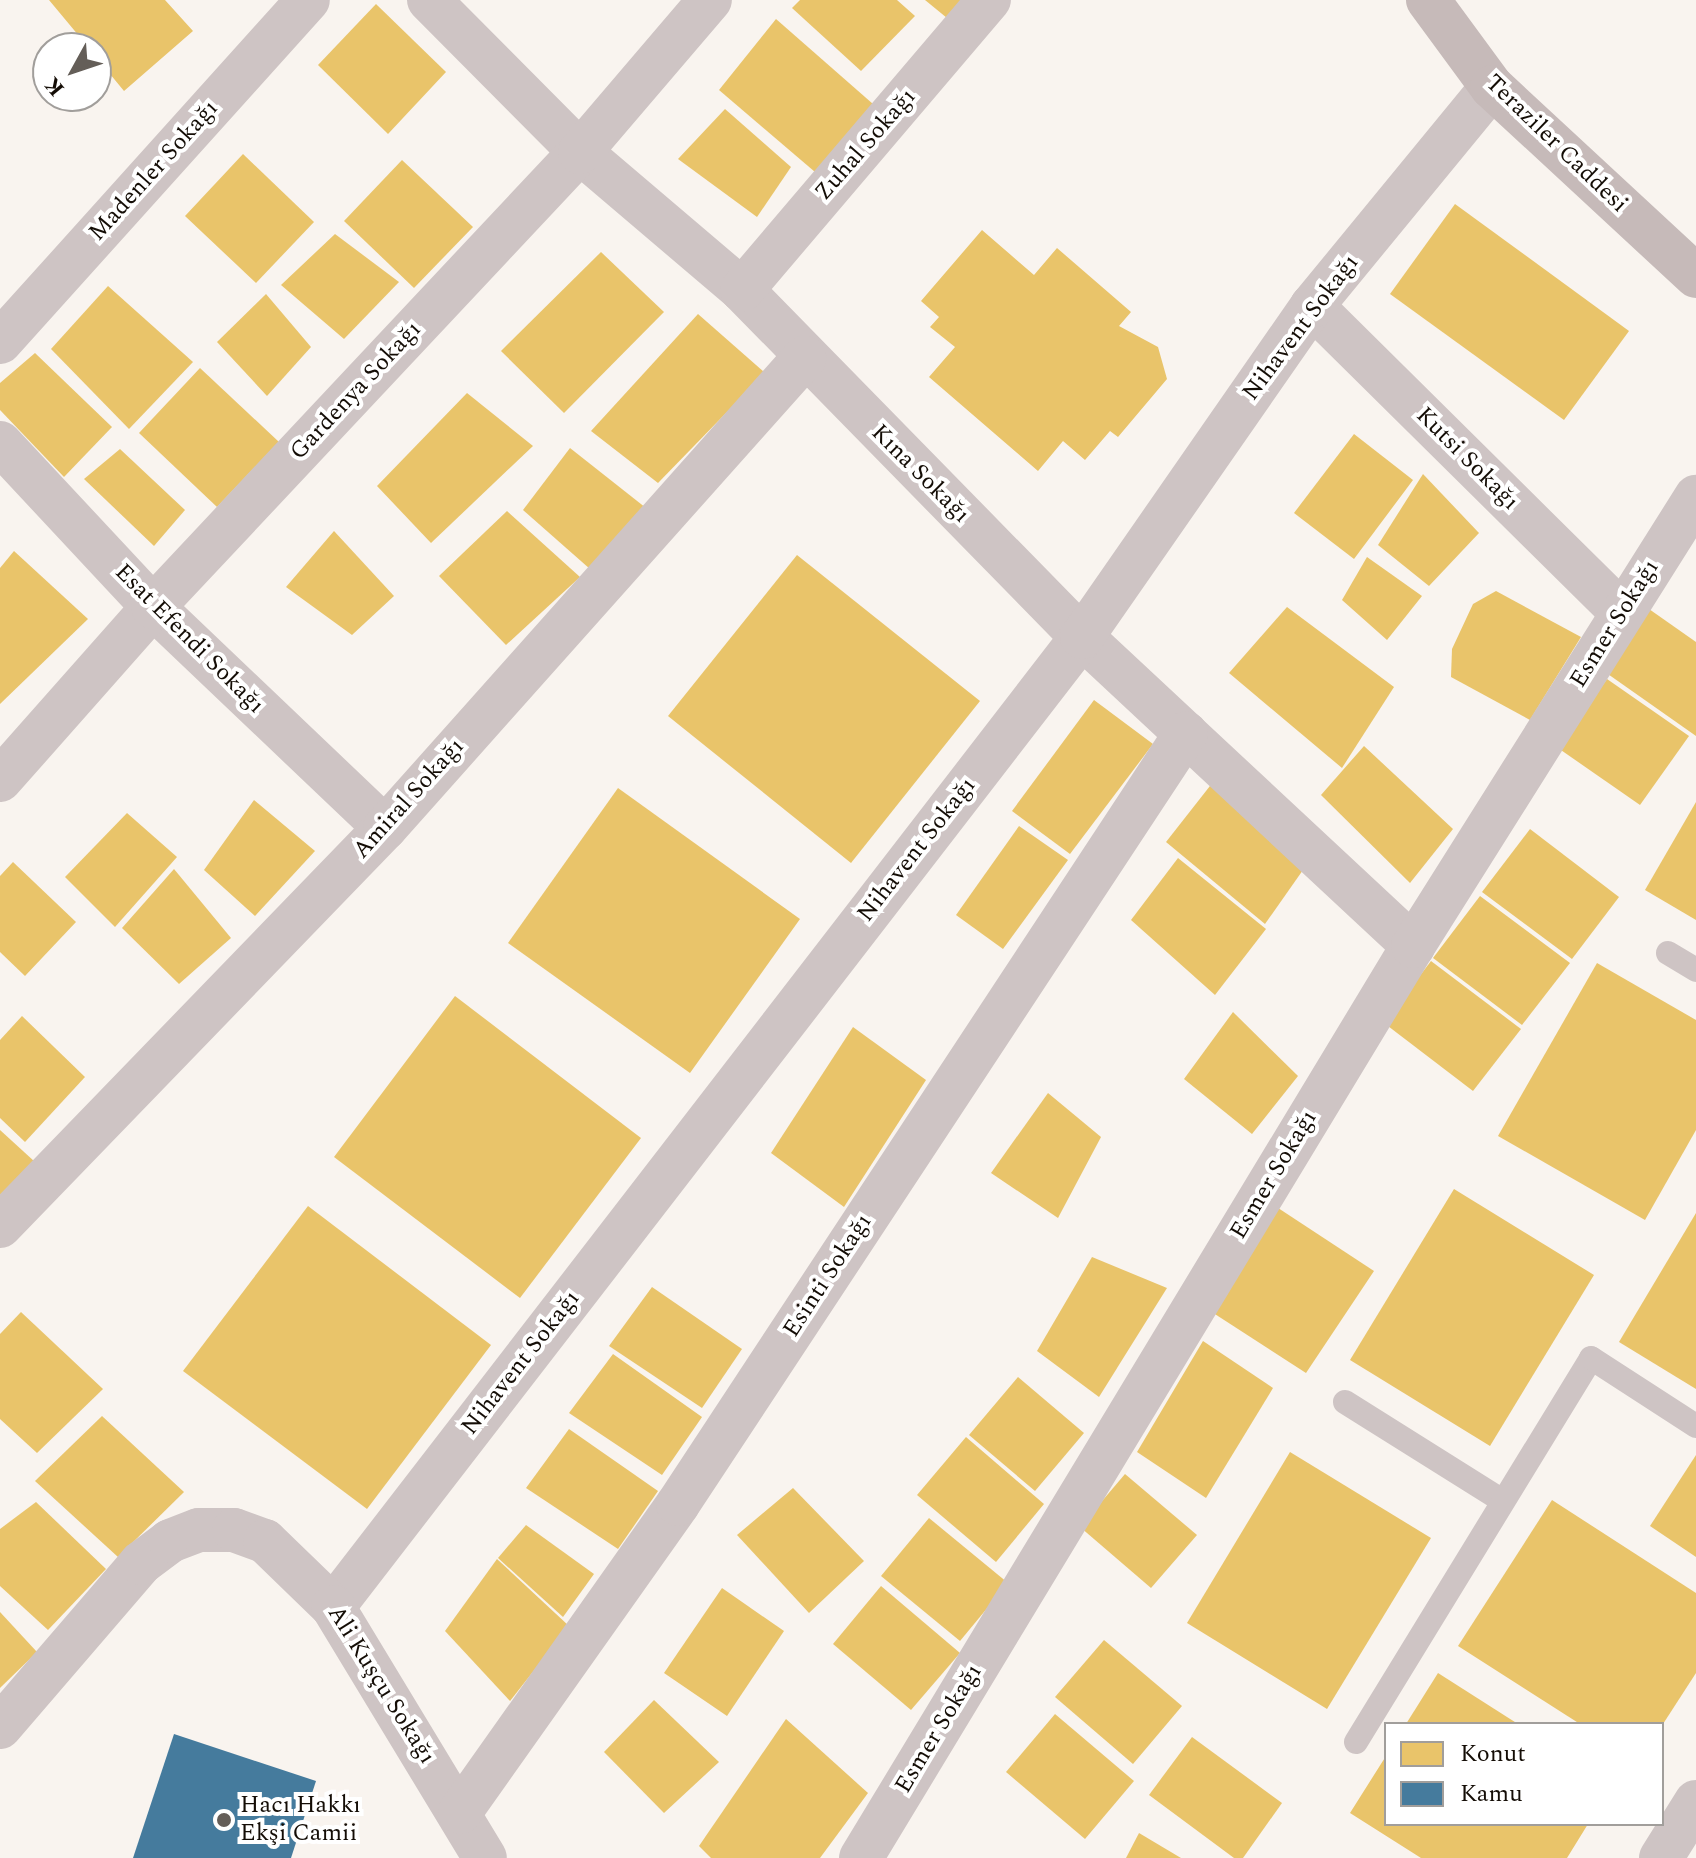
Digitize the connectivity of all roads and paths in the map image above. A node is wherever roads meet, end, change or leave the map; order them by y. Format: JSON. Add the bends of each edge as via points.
{"nodes":[{"id":1,"x":308,"y":0,"type":"edge"},
{"id":2,"x":429,"y":0,"type":"edge"},
{"id":3,"x":710,"y":0,"type":"edge"},
{"id":4,"x":989,"y":0,"type":"edge"},
{"id":5,"x":1434,"y":3,"type":"edge"},
{"id":6,"x":1492,"y":87,"type":"junction"},
{"id":7,"x":580,"y":152,"type":"junction"},
{"id":8,"x":1696,"y":276,"type":"edge"},
{"id":9,"x":742,"y":290,"type":"junction"},
{"id":10,"x":1312,"y":306,"type":"junction"},
{"id":11,"x":0,"y":342,"type":"edge"},
{"id":12,"x":804,"y":358,"type":"junction"},
{"id":13,"x":0,"y":443,"type":"edge"},
{"id":14,"x":1696,"y":497,"type":"edge"},
{"id":15,"x":153,"y":607,"type":"junction"},
{"id":16,"x":1621,"y":612,"type":"junction"},
{"id":17,"x":1082,"y":637,"type":"junction"},
{"id":18,"x":1186,"y":733,"type":"junction"},
{"id":19,"x":0,"y":780,"type":"edge"},
{"id":20,"x":385,"y":828,"type":"junction"},
{"id":21,"x":1413,"y":946,"type":"junction"},
{"id":22,"x":1668,"y":953,"type":"dead end"},
{"id":23,"x":1696,"y":970,"type":"edge"},
{"id":24,"x":0,"y":1226,"type":"edge"},
{"id":25,"x":1345,"y":1402,"type":"dead end"},
{"id":26,"x":1696,"y":1426,"type":"edge"},
{"id":27,"x":1503,"y":1501,"type":"junction"},
{"id":28,"x":333,"y":1607,"type":"junction"},
{"id":29,"x":0,"y":1727,"type":"edge"},
{"id":30,"x":1356,"y":1742,"type":"dead end"},
{"id":31,"x":1696,"y":1802,"type":"edge"},
{"id":32,"x":460,"y":1812,"type":"junction"},
{"id":33,"x":485,"y":1858,"type":"edge"},
{"id":34,"x":861,"y":1858,"type":"edge"},
{"id":35,"x":1661,"y":1858,"type":"edge"}],
"edges":[{"from":1,"to":11,"type":"street","name":"Madenler Sokağı"},
{"from":2,"to":7,"type":"street","name":"Kına Sokağı"},
{"from":3,"to":7,"type":"street","name":"Gardenya Sokağı"},
{"from":4,"to":9,"type":"street","name":"Zuhal Sokağı"},
{"from":5,"to":6,"type":"main road","name":"Teraziler Caddesi"},
{"from":6,"to":8,"type":"main road","name":"Teraziler Caddesi"},
{"from":6,"to":10,"type":"street","name":"Nihavent Sokağı"},
{"from":7,"to":9,"type":"street","name":"Kına Sokağı"},
{"from":7,"to":15,"type":"street","name":"Gardenya Sokağı"},
{"from":9,"to":12,"type":"street","name":"Kına Sokağı"},
{"from":10,"to":16,"type":"street","name":"Kutsi Sokağı"},
{"from":10,"to":17,"type":"street","name":"Nihavent Sokağı"},
{"from":12,"to":17,"type":"street","name":"Kına Sokağı"},
{"from":12,"to":20,"type":"street","name":"Amiral Sokağı"},
{"from":13,"to":15,"type":"street","name":"Esat Efendi Sokağı"},
{"from":14,"to":16,"type":"street","name":"Esmer Sokağı"},
{"from":15,"to":19,"type":"street","name":"Gardenya Sokağı"},
{"from":15,"to":20,"type":"street","name":"Esat Efendi Sokağı"},
{"from":16,"to":21,"type":"street","name":"Esmer Sokağı"},
{"from":17,"to":18,"type":"street","name":"Kına Sokağı"},
{"from":17,"to":28,"type":"street","name":"Nihavent Sokağı"},
{"from":18,"to":21,"type":"street","name":"Kına Sokağı"},
{"from":18,"to":32,"type":"street","name":"Esinti Sokağı","via":[[678,1504]]},
{"from":20,"to":24,"type":"street","name":"Amiral Sokağı"},
{"from":21,"to":34,"type":"street","name":"Esmer Sokağı"},
{"from":22,"to":23,"type":"lane"},
{"from":25,"to":27,"type":"lane"},
{"from":26,"to":27,"type":"lane","via":[[1591,1358]]},
{"from":27,"to":30,"type":"lane"},
{"from":28,"to":29,"type":"street","name":"Ali Kuşçu Sokağı","via":[[265,1541],[234,1530],[199,1530],[170,1541],[141,1563]]},
{"from":28,"to":32,"type":"street","name":"Ali Kuşçu Sokağı"},
{"from":31,"to":35,"type":"street"},
{"from":32,"to":33,"type":"street","name":"Ali Kuşçu Sokağı"}]}
